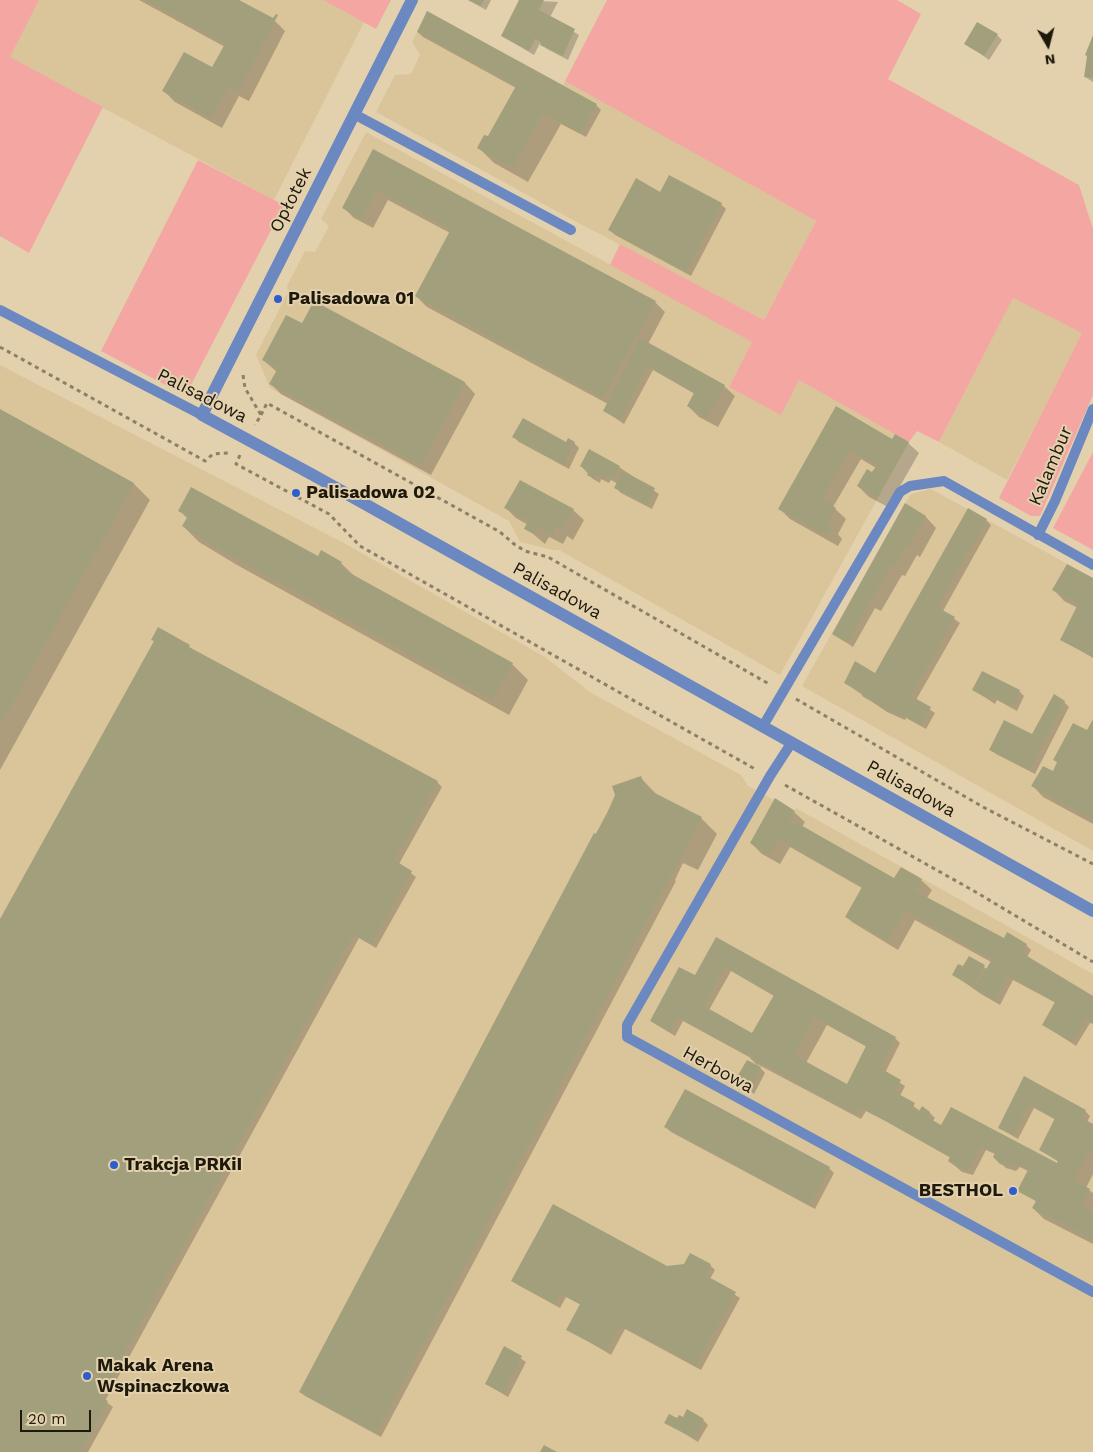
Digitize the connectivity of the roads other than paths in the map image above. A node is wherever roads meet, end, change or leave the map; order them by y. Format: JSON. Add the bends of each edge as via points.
{"nodes":[{"id":1,"x":412,"y":0,"type":"edge"},
{"id":2,"x":354,"y":114,"type":"junction"},
{"id":3,"x":571,"y":230,"type":"dead end"},
{"id":4,"x":0,"y":310,"type":"edge"},
{"id":5,"x":1093,"y":410,"type":"edge"},
{"id":6,"x":202,"y":415,"type":"junction"},
{"id":7,"x":1038,"y":535,"type":"junction"},
{"id":8,"x":1093,"y":565,"type":"edge"},
{"id":9,"x":763,"y":726,"type":"junction"},
{"id":10,"x":792,"y":742,"type":"junction"},
{"id":11,"x":1093,"y":911,"type":"edge"},
{"id":12,"x":1093,"y":1292,"type":"edge"}],
"edges":[{"from":1,"to":2,"type":"street","name":"Opłotek"},
{"from":2,"to":3,"type":"lane"},
{"from":2,"to":6,"type":"street","name":"Opłotek"},
{"from":4,"to":6,"type":"lane","name":"Palisadowa"},
{"from":5,"to":7,"type":"lane","name":"Kalambur"},
{"from":6,"to":9,"type":"street","name":"Palisadowa"},
{"from":7,"to":8,"type":"lane"},
{"from":7,"to":9,"type":"lane","via":[[944,481],[910,486],[900,492]]},
{"from":9,"to":10,"type":"street","name":"Palisadowa"},
{"from":10,"to":11,"type":"street","name":"Palisadowa"},
{"from":10,"to":12,"type":"lane","name":"Herbowa","via":[[627,1025],[627,1037]]}]}
